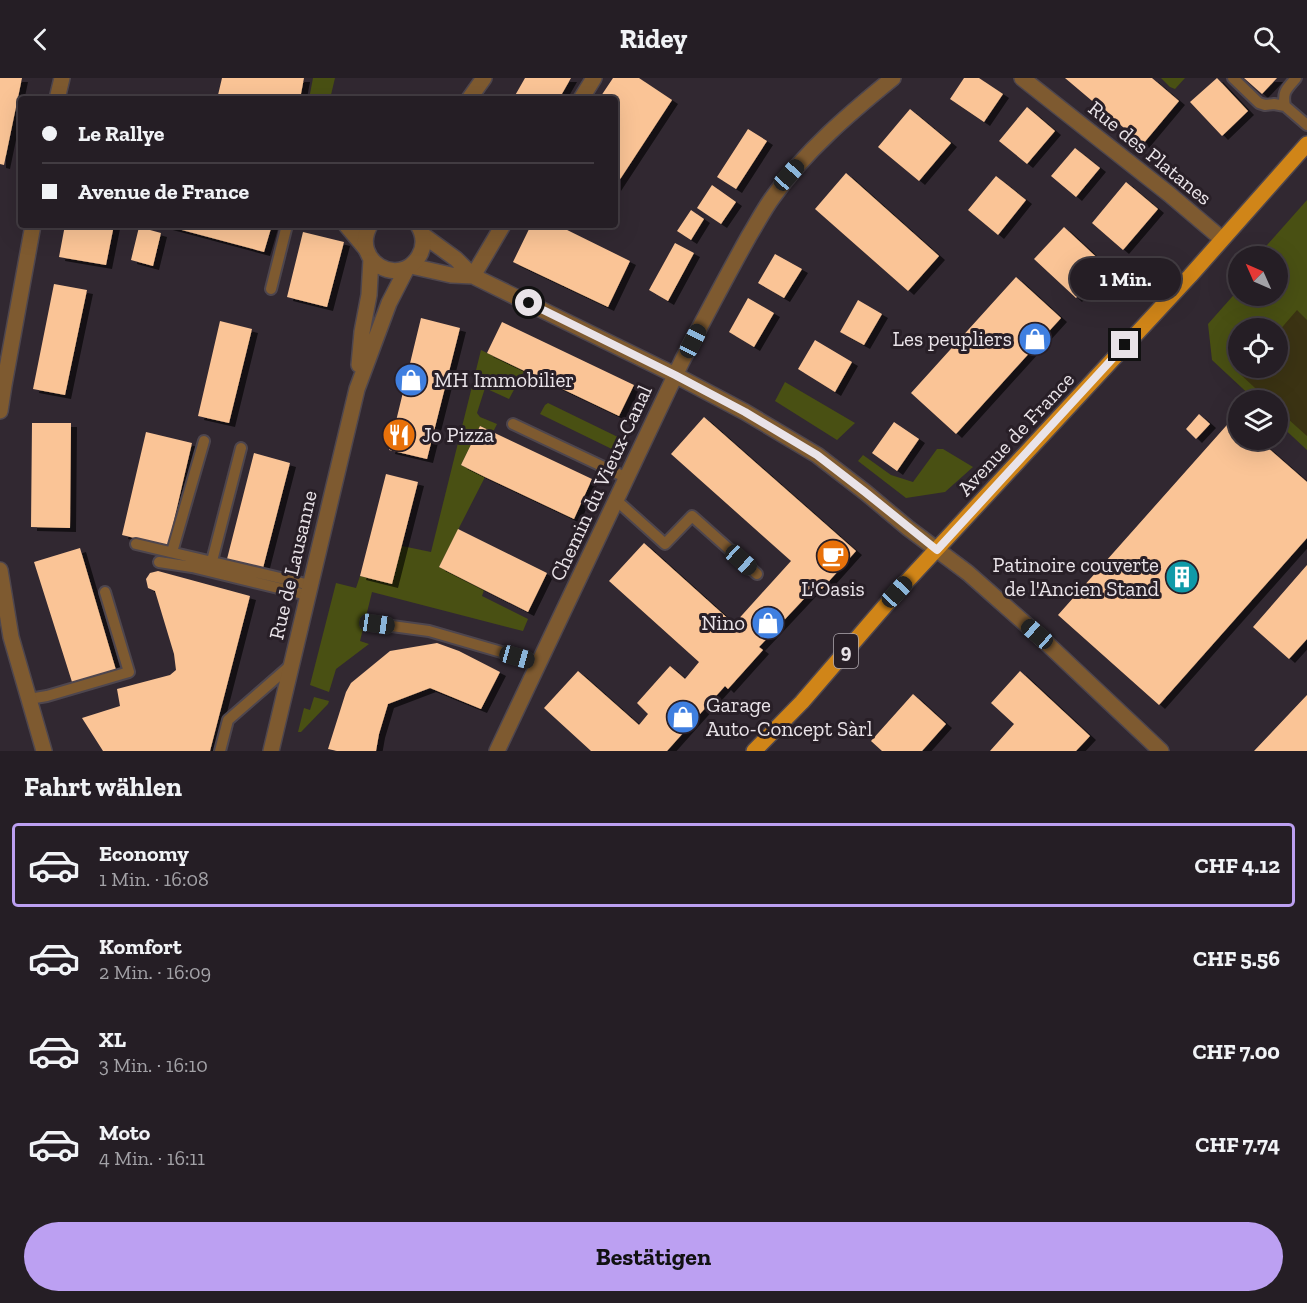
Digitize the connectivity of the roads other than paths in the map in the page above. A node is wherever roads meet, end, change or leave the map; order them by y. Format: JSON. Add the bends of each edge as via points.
{"nodes":[{"id":1,"x":62,"y":78,"type":"edge"},
{"id":2,"x":594,"y":78,"type":"edge"},
{"id":3,"x":893,"y":78,"type":"edge"},
{"id":4,"x":1022,"y":78,"type":"edge"},
{"id":5,"x":1233,"y":78,"type":"edge"},
{"id":6,"x":1296,"y":78,"type":"edge"},
{"id":7,"x":482,"y":81,"type":"edge"},
{"id":8,"x":58,"y":96,"type":"edge"},
{"id":9,"x":473,"y":96,"type":"edge"},
{"id":10,"x":583,"y":96,"type":"edge"},
{"id":11,"x":1285,"y":106,"type":"junction"},
{"id":12,"x":1307,"y":125,"type":"edge"},
{"id":13,"x":1307,"y":144,"type":"edge"},
{"id":14,"x":32,"y":228,"type":"edge"},
{"id":15,"x":286,"y":228,"type":"edge"},
{"id":16,"x":348,"y":228,"type":"edge"},
{"id":17,"x":369,"y":228,"type":"edge"},
{"id":18,"x":421,"y":228,"type":"edge"},
{"id":19,"x":501,"y":228,"type":"edge"},
{"id":20,"x":1222,"y":239,"type":"junction"},
{"id":21,"x":368,"y":254,"type":"junction"},
{"id":22,"x":409,"y":267,"type":"junction"},
{"id":23,"x":473,"y":276,"type":"junction"},
{"id":24,"x":271,"y":289,"type":"dead end"},
{"id":25,"x":675,"y":375,"type":"junction"},
{"id":26,"x":357,"y":389,"type":"junction"},
{"id":27,"x":0,"y":411,"type":"edge"},
{"id":28,"x":513,"y":424,"type":"dead end"},
{"id":29,"x":204,"y":441,"type":"dead end"},
{"id":30,"x":241,"y":448,"type":"dead end"},
{"id":31,"x":627,"y":478,"type":"junction"},
{"id":32,"x":616,"y":500,"type":"junction"},
{"id":33,"x":136,"y":544,"type":"dead end"},
{"id":34,"x":937,"y":550,"type":"junction"},
{"id":35,"x":172,"y":552,"type":"junction"},
{"id":36,"x":212,"y":561,"type":"junction"},
{"id":37,"x":159,"y":562,"type":"dead end"},
{"id":38,"x":0,"y":570,"type":"edge"},
{"id":39,"x":757,"y":574,"type":"dead end"},
{"id":40,"x":308,"y":590,"type":"junction"},
{"id":41,"x":105,"y":592,"type":"dead end"},
{"id":42,"x":377,"y":624,"type":"dead end"},
{"id":43,"x":539,"y":663,"type":"junction"},
{"id":44,"x":291,"y":665,"type":"junction"},
{"id":45,"x":29,"y":699,"type":"junction"},
{"id":46,"x":44,"y":751,"type":"edge"},
{"id":47,"x":220,"y":751,"type":"edge"},
{"id":48,"x":271,"y":751,"type":"edge"},
{"id":49,"x":497,"y":751,"type":"edge"},
{"id":50,"x":754,"y":751,"type":"edge"},
{"id":51,"x":1161,"y":751,"type":"edge"}],
"edges":[{"from":1,"to":8,"type":"street"},
{"from":2,"to":10,"type":"street"},
{"from":3,"to":25,"type":"street","name":"Chemin du Vieux-Canal","via":[[806,156],[771,198]]},
{"from":4,"to":20,"type":"street","name":"Rue des Platanes"},
{"from":5,"to":11,"type":"lane","via":[[1259,103]]},
{"from":6,"to":11,"type":"lane","via":[[1283,97]]},
{"from":7,"to":9,"type":"street"},
{"from":11,"to":12,"type":"lane"},
{"from":13,"to":20,"type":"main road","name":"Avenue de France","number":"9"},
{"from":14,"to":27,"type":"street"},
{"from":15,"to":24,"type":"lane"},
{"from":16,"to":21,"type":"street"},
{"from":17,"to":21,"type":"street","name":"Rue de Lausanne"},
{"from":18,"to":22,"type":"street","name":"Rue de Lausanne","via":[[422,252]]},
{"from":18,"to":23,"type":"street"},
{"from":19,"to":23,"type":"street"},
{"from":20,"to":34,"type":"main road","name":"Avenue de France","number":"9"},
{"from":21,"to":22,"type":"street","via":[[387,270]]},
{"from":21,"to":26,"type":"street","name":"Rue de Lausanne","via":[[369,296]]},
{"from":22,"to":23,"type":"street"},
{"from":22,"to":26,"type":"street","name":"Rue de Lausanne","via":[[389,303]]},
{"from":23,"to":25,"type":"street"},
{"from":25,"to":31,"type":"street","name":"Chemin du Vieux-Canal"},
{"from":25,"to":34,"type":"street","via":[[817,455]]},
{"from":26,"to":40,"type":"street","name":"Rue de Lausanne"},
{"from":28,"to":31,"type":"lane"},
{"from":29,"to":35,"type":"lane"},
{"from":30,"to":36,"type":"lane"},
{"from":31,"to":32,"type":"street","name":"Chemin du Vieux-Canal"},
{"from":32,"to":39,"type":"lane","via":[[665,544],[692,516]]},
{"from":32,"to":43,"type":"street","name":"Chemin du Vieux-Canal"},
{"from":33,"to":35,"type":"lane"},
{"from":34,"to":50,"type":"main road","name":"Avenue de France","number":"9"},
{"from":34,"to":51,"type":"street","via":[[1037,634]]},
{"from":35,"to":36,"type":"lane"},
{"from":36,"to":40,"type":"lane"},
{"from":37,"to":40,"type":"lane"},
{"from":38,"to":45,"type":"street","via":[[11,637]]},
{"from":40,"to":44,"type":"street","name":"Rue de Lausanne"},
{"from":41,"to":45,"type":"lane","via":[[129,672]]},
{"from":42,"to":43,"type":"lane","via":[[429,631]]},
{"from":43,"to":49,"type":"street","name":"Chemin du Vieux-Canal"},
{"from":44,"to":47,"type":"lane","via":[[228,720]]},
{"from":44,"to":48,"type":"street","name":"Rue de Lausanne"},
{"from":45,"to":46,"type":"street"}]}
